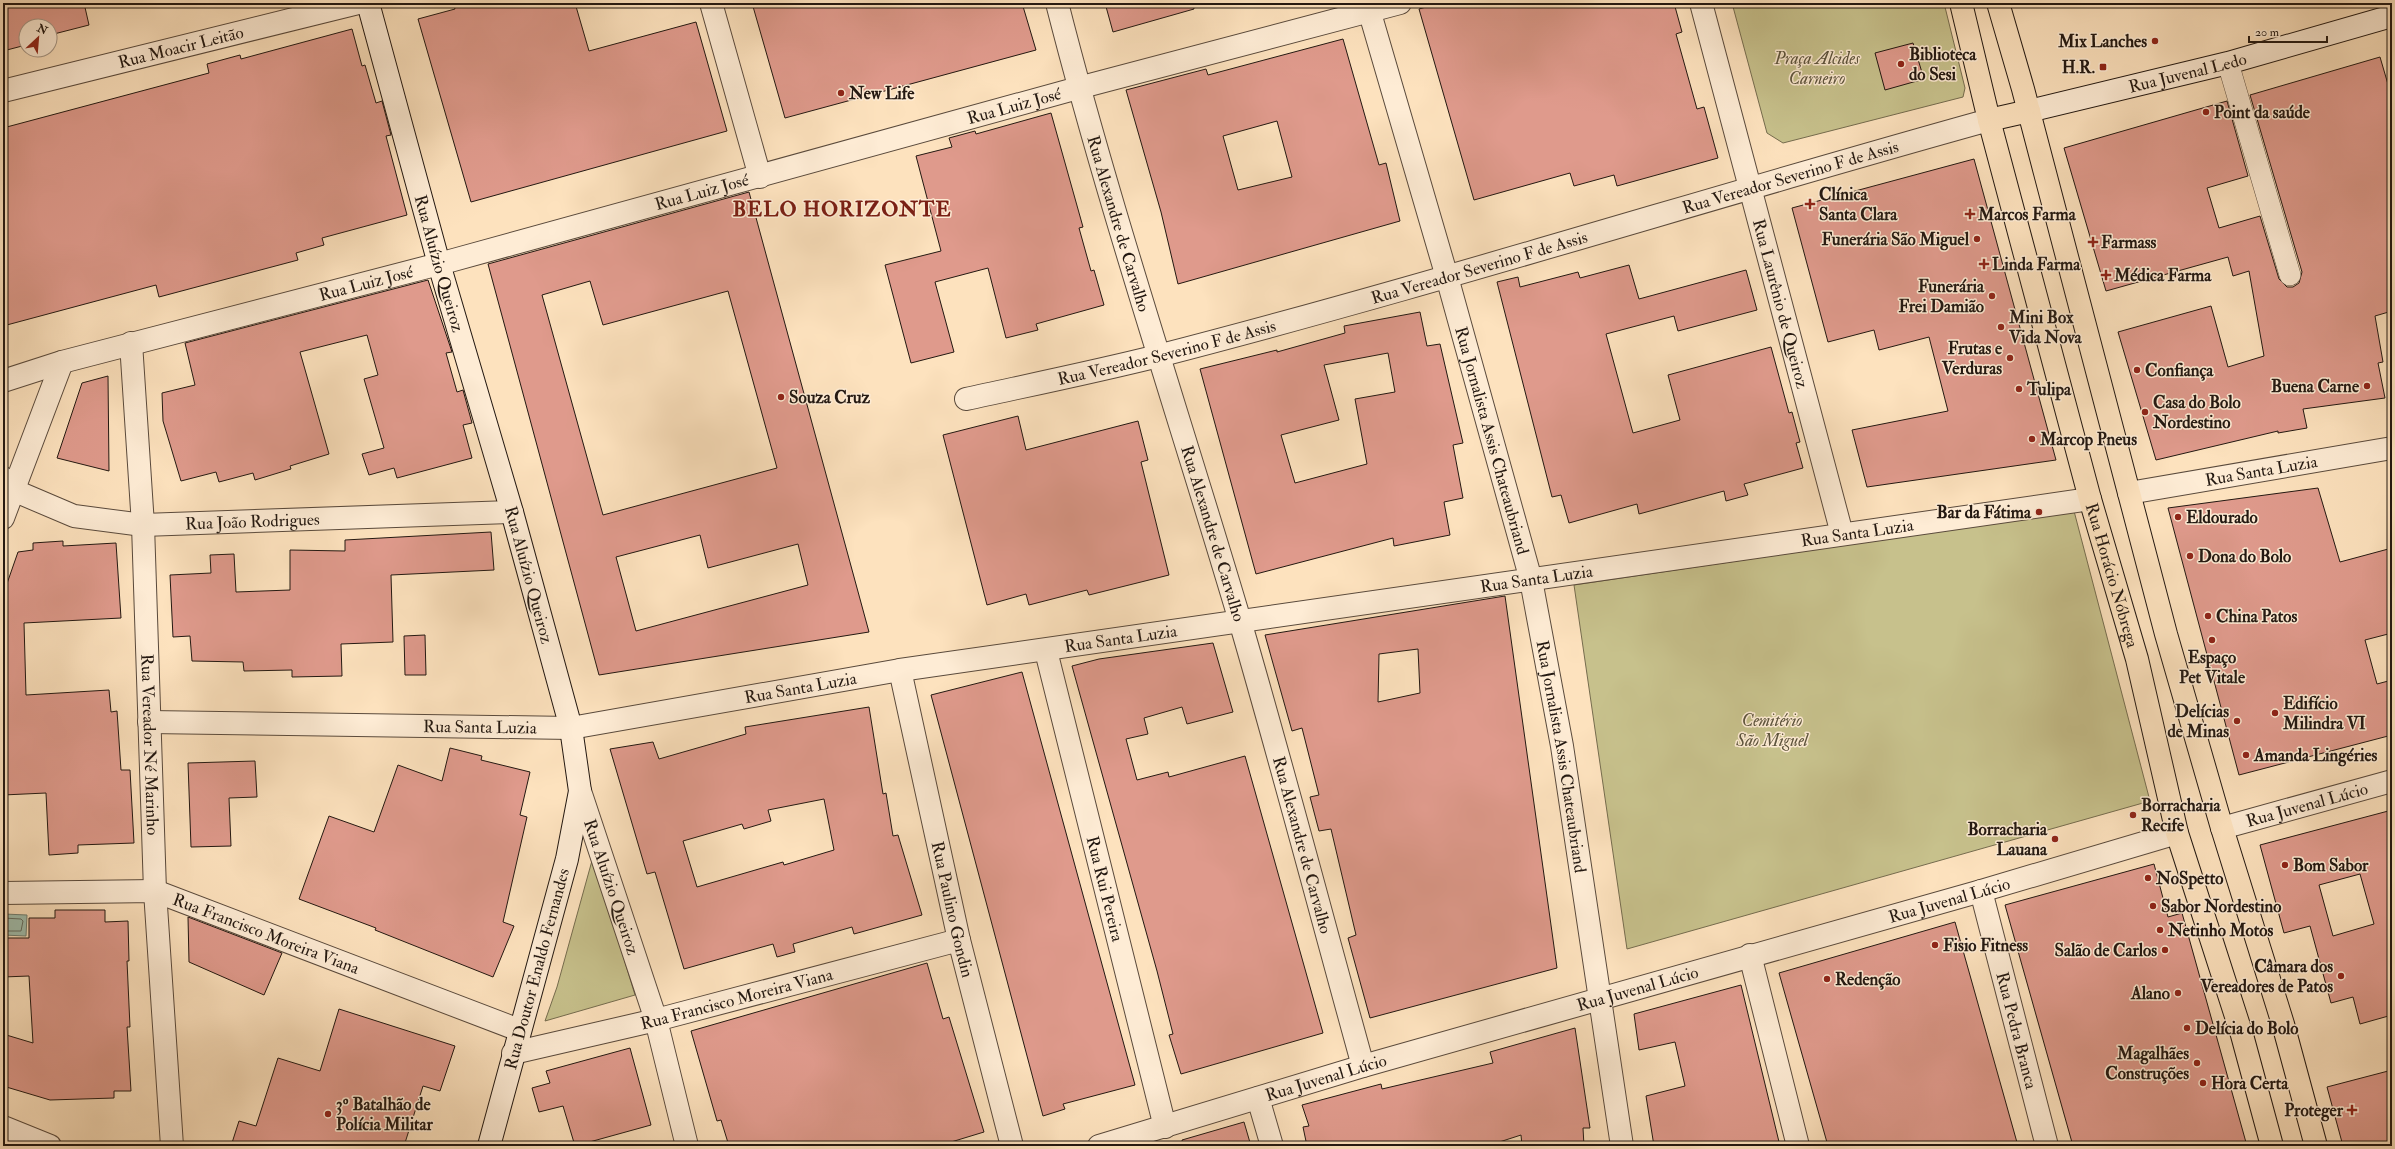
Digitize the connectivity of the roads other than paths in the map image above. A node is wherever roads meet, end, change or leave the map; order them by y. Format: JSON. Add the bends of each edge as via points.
{"nodes":[{"id":1,"x":358,"y":3,"type":"edge"},
{"id":2,"x":368,"y":3,"type":"edge"},
{"id":3,"x":711,"y":3,"type":"edge"},
{"id":4,"x":1057,"y":3,"type":"edge"},
{"id":5,"x":1400,"y":3,"type":"edge"},
{"id":6,"x":1701,"y":3,"type":"edge"},
{"id":7,"x":1960,"y":3,"type":"edge"},
{"id":8,"x":1998,"y":3,"type":"edge"},
{"id":9,"x":1369,"y":7,"type":"edge"},
{"id":10,"x":2392,"y":16,"type":"edge"},
{"id":11,"x":2228,"y":63,"type":"junction"},
{"id":12,"x":1078,"y":88,"type":"junction"},
{"id":13,"x":3,"y":91,"type":"edge"},
{"id":14,"x":2031,"y":119,"type":"junction"},
{"id":15,"x":1989,"y":120,"type":"junction"},
{"id":16,"x":760,"y":177,"type":"junction"},
{"id":17,"x":1751,"y":190,"type":"junction"},
{"id":18,"x":439,"y":264,"type":"junction"},
{"id":19,"x":2290,"y":275,"type":"dead end"},
{"id":20,"x":1447,"y":277,"type":"junction"},
{"id":21,"x":131,"y":343,"type":"junction"},
{"id":22,"x":1157,"y":356,"type":"junction"},
{"id":23,"x":62,"y":362,"type":"junction"},
{"id":24,"x":3,"y":382,"type":"edge"},
{"id":25,"x":966,"y":399,"type":"dead end"},
{"id":26,"x":2392,"y":448,"type":"edge"},
{"id":27,"x":8,"y":484,"type":"edge"},
{"id":28,"x":2130,"y":494,"type":"junction"},
{"id":29,"x":2090,"y":500,"type":"junction"},
{"id":30,"x":512,"y":512,"type":"junction"},
{"id":31,"x":3,"y":518,"type":"edge"},
{"id":32,"x":143,"y":525,"type":"junction"},
{"id":33,"x":1842,"y":534,"type":"junction"},
{"id":34,"x":1531,"y":580,"type":"junction"},
{"id":35,"x":1240,"y":622,"type":"junction"},
{"id":36,"x":1046,"y":651,"type":"junction"},
{"id":37,"x":900,"y":670,"type":"junction"},
{"id":38,"x":149,"y":722,"type":"junction"},
{"id":39,"x":571,"y":728,"type":"junction"},
{"id":40,"x":2392,"y":781,"type":"edge"},
{"id":41,"x":580,"y":791,"type":"junction"},
{"id":42,"x":2222,"y":828,"type":"junction"},
{"id":43,"x":2177,"y":833,"type":"junction"},
{"id":44,"x":155,"y":891,"type":"junction"},
{"id":45,"x":1980,"y":891,"type":"junction"},
{"id":46,"x":3,"y":893,"type":"edge"},
{"id":47,"x":959,"y":940,"type":"junction"},
{"id":48,"x":1750,"y":955,"type":"junction"},
{"id":49,"x":1600,"y":1000,"type":"junction"},
{"id":50,"x":656,"y":1020,"type":"junction"},
{"id":51,"x":519,"y":1030,"type":"junction"},
{"id":52,"x":514,"y":1053,"type":"junction"},
{"id":53,"x":1363,"y":1066,"type":"junction"},
{"id":54,"x":1258,"y":1098,"type":"junction"},
{"id":55,"x":3,"y":1127,"type":"edge"},
{"id":56,"x":1165,"y":1127,"type":"junction"},
{"id":57,"x":50,"y":1146,"type":"edge"},
{"id":58,"x":172,"y":1146,"type":"edge"},
{"id":59,"x":489,"y":1146,"type":"edge"},
{"id":60,"x":687,"y":1146,"type":"edge"},
{"id":61,"x":1012,"y":1146,"type":"edge"},
{"id":62,"x":1099,"y":1146,"type":"edge"},
{"id":63,"x":1272,"y":1146,"type":"edge"},
{"id":64,"x":1622,"y":1146,"type":"edge"},
{"id":65,"x":1798,"y":1146,"type":"edge"},
{"id":66,"x":2047,"y":1146,"type":"edge"},
{"id":67,"x":2272,"y":1146,"type":"edge"},
{"id":68,"x":2316,"y":1146,"type":"edge"}],
"edges":[{"from":1,"to":13,"type":"street","name":"Rua Moacir Leitão"},
{"from":2,"to":18,"type":"street","name":"Rua Aluízio Queiroz"},
{"from":3,"to":16,"type":"street"},
{"from":4,"to":12,"type":"street","name":"Rua Alexandre de Carvalho"},
{"from":5,"to":9,"type":"street","name":"Rua Luiz José"},
{"from":6,"to":17,"type":"street","name":"Rua Laurênio de Queiroz"},
{"from":7,"to":15,"type":"main road","name":"Rua Horácio Nóbrega"},
{"from":8,"to":14,"type":"main road","name":"Rua Horácio Nóbrega"},
{"from":9,"to":12,"type":"street","name":"Rua Luiz José"},
{"from":9,"to":20,"type":"street","name":"Rua Jornalista Assis Chateaubriand"},
{"from":10,"to":11,"type":"street","name":"Rua Juvenal Ledo"},
{"from":11,"to":14,"type":"street","name":"Rua Juvenal Ledo"},
{"from":11,"to":19,"type":"street"},
{"from":12,"to":16,"type":"street","name":"Rua Luiz José"},
{"from":12,"to":22,"type":"street","name":"Rua Alexandre de Carvalho"},
{"from":14,"to":15,"type":"main road"},
{"from":14,"to":28,"type":"main road","name":"Rua Horácio Nóbrega"},
{"from":15,"to":17,"type":"street","name":"Rua Vereador Severino F de Assis"},
{"from":15,"to":29,"type":"main road","name":"Rua Horácio Nóbrega"},
{"from":16,"to":18,"type":"street","name":"Rua Luiz José"},
{"from":17,"to":20,"type":"street","name":"Rua Vereador Severino F de Assis"},
{"from":17,"to":33,"type":"street","name":"Rua Laurênio de Queiroz"},
{"from":18,"to":21,"type":"street","name":"Rua Luiz José"},
{"from":18,"to":30,"type":"street","name":"Rua Aluízio Queiroz"},
{"from":20,"to":22,"type":"street","name":"Rua Vereador Severino F de Assis"},
{"from":20,"to":34,"type":"street","name":"Rua Jornalista Assis Chateaubriand"},
{"from":21,"to":23,"type":"street","name":"Rua Luiz José"},
{"from":21,"to":32,"type":"street","name":"Rua Vereador Né Marinho"},
{"from":22,"to":25,"type":"street","name":"Rua Vereador Severino F de Assis"},
{"from":22,"to":35,"type":"street","name":"Rua Alexandre de Carvalho"},
{"from":23,"to":24,"type":"street","name":"Rua Luiz José"},
{"from":23,"to":27,"type":"street"},
{"from":26,"to":28,"type":"street","name":"Rua Santa Luzia"},
{"from":27,"to":31,"type":"street"},
{"from":27,"to":32,"type":"street","name":"Rua João Rodrigues","via":[[74,516]]},
{"from":28,"to":42,"type":"main road","name":"Rua Horácio Nóbrega","via":[[2170,647]]},
{"from":29,"to":33,"type":"street","name":"Rua Santa Luzia"},
{"from":29,"to":43,"type":"main road","name":"Rua Horácio Nóbrega","via":[[2137,659]]},
{"from":30,"to":32,"type":"street","name":"Rua João Rodrigues"},
{"from":30,"to":39,"type":"street","name":"Rua Aluízio Queiroz"},
{"from":32,"to":38,"type":"street","name":"Rua Vereador Né Marinho"},
{"from":33,"to":34,"type":"street","name":"Rua Santa Luzia"},
{"from":34,"to":35,"type":"street","name":"Rua Santa Luzia"},
{"from":34,"to":49,"type":"street","name":"Rua Jornalista Assis Chateaubriand","via":[[1562,746]]},
{"from":35,"to":36,"type":"street","name":"Rua Santa Luzia"},
{"from":35,"to":53,"type":"street","name":"Rua Alexandre de Carvalho"},
{"from":36,"to":37,"type":"street","name":"Rua Santa Luzia"},
{"from":36,"to":56,"type":"street","name":"Rua Rui Pereira"},
{"from":37,"to":39,"type":"street","name":"Rua Santa Luzia"},
{"from":37,"to":47,"type":"street","name":"Rua Paulino Gondin"},
{"from":38,"to":39,"type":"street","name":"Rua Santa Luzia"},
{"from":38,"to":44,"type":"street","name":"Rua Vereador Né Marinho"},
{"from":39,"to":41,"type":"street","name":"Rua Aluízio Queiroz"},
{"from":40,"to":42,"type":"street","name":"Rua Juvenal Lúcio"},
{"from":41,"to":50,"type":"street","name":"Rua Aluízio Queiroz"},
{"from":41,"to":51,"type":"street","name":"Rua Doutor Enaldo Fernandes","via":[[567,859]]},
{"from":42,"to":68,"type":"main road","name":"Rua Horácio Nóbrega","via":[[2283,1024]]},
{"from":43,"to":45,"type":"street","name":"Rua Juvenal Lúcio"},
{"from":43,"to":67,"type":"main road","name":"Rua Horácio Nóbrega","via":[[2242,1035]]},
{"from":44,"to":46,"type":"street","name":"Rua Francisco Moreira Viana"},
{"from":44,"to":51,"type":"street","name":"Rua Francisco Moreira Viana"},
{"from":44,"to":58,"type":"street","name":"Rua Vereador Né Marinho"},
{"from":45,"to":48,"type":"street","name":"Rua Juvenal Lúcio"},
{"from":45,"to":66,"type":"street","name":"Rua Pedra Branca"},
{"from":47,"to":50,"type":"street","name":"Rua Francisco Moreira Viana"},
{"from":47,"to":61,"type":"street","name":"Rua Paulino Gondin"},
{"from":48,"to":49,"type":"street","name":"Rua Juvenal Lúcio"},
{"from":48,"to":65,"type":"street"},
{"from":49,"to":53,"type":"street","name":"Rua Juvenal Lúcio"},
{"from":49,"to":64,"type":"street","name":"Rua Jornalista Assis Chateaubriand"},
{"from":50,"to":52,"type":"street","name":"Rua Francisco Moreira Viana"},
{"from":50,"to":60,"type":"street","name":"Rua Aluízio Queiroz"},
{"from":51,"to":52,"type":"street","name":"Rua Doutor Enaldo Fernandes"},
{"from":52,"to":59,"type":"street","name":"Rua Doutor Enaldo Fernandes"},
{"from":53,"to":54,"type":"street","name":"Rua Juvenal Lúcio"},
{"from":54,"to":56,"type":"street","name":"Rua Juvenal Lúcio"},
{"from":54,"to":63,"type":"street"},
{"from":55,"to":57,"type":"street"},
{"from":56,"to":62,"type":"street","name":"Rua Juvenal Lúcio"}]}
